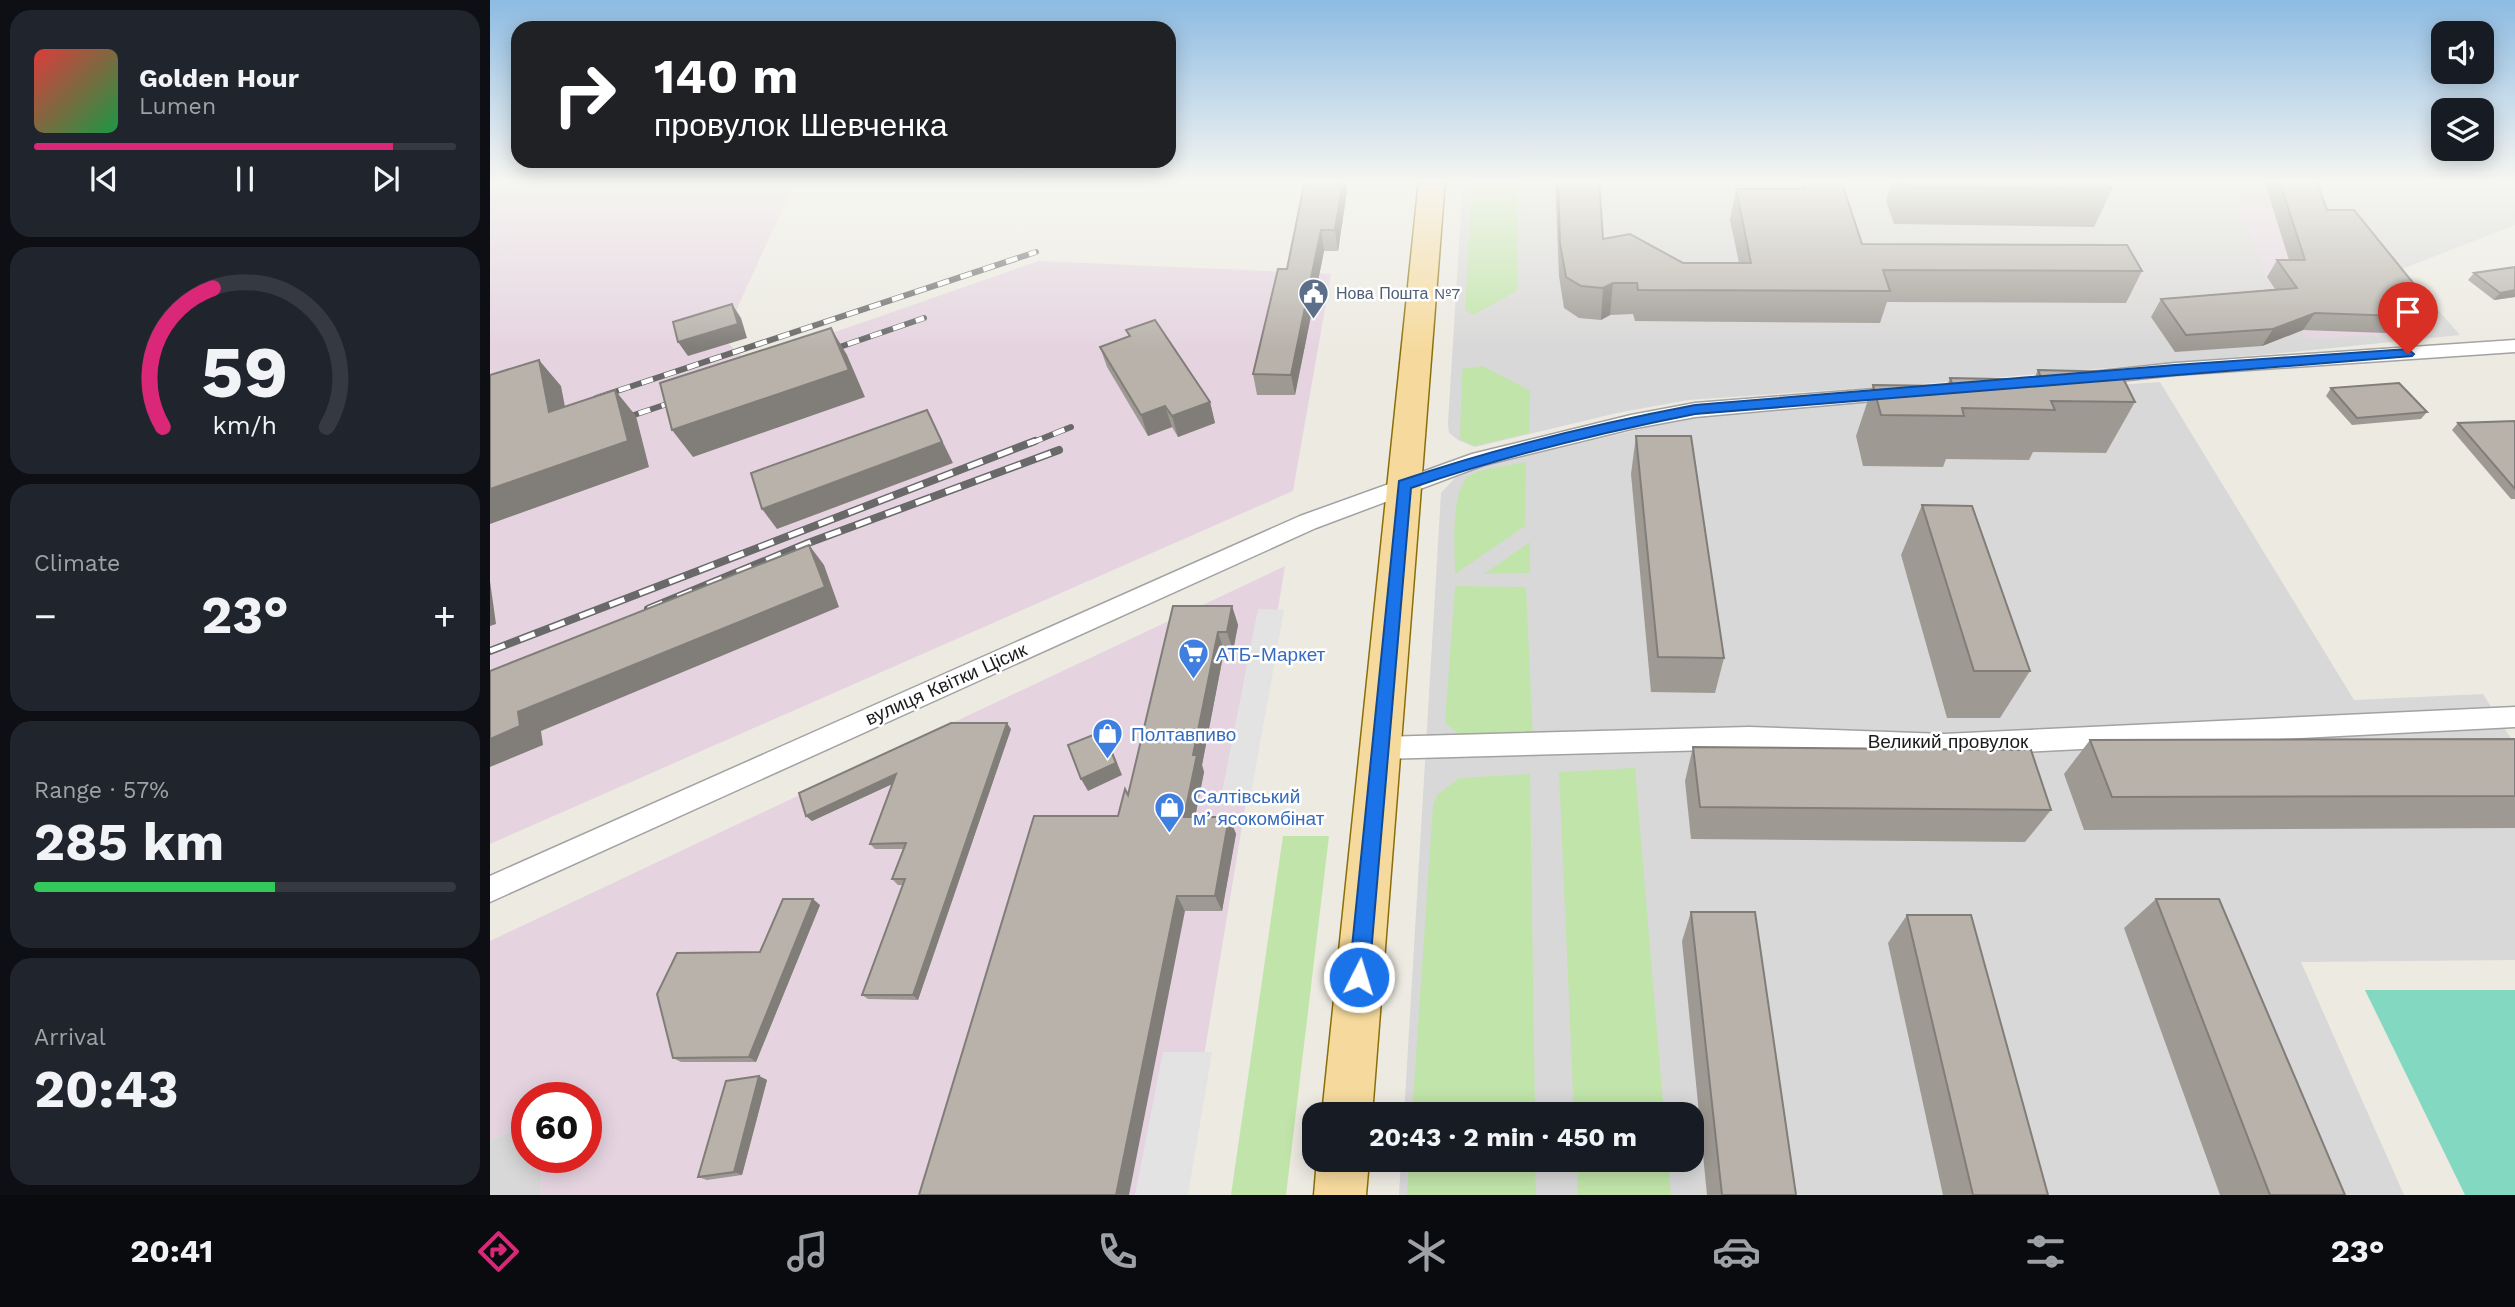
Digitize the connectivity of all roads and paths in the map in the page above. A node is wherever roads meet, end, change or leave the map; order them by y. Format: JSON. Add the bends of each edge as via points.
{"nodes":[{"id":1,"x":1427,"y":236,"type":"edge"},
{"id":2,"x":2515,"y":346,"type":"edge"},
{"id":3,"x":2072,"y":379,"type":"edge"},
{"id":4,"x":1913,"y":392,"type":"edge"},
{"id":5,"x":1404,"y":485,"type":"junction"},
{"id":6,"x":2515,"y":718,"type":"edge"},
{"id":7,"x":1380,"y":748,"type":"junction"},
{"id":8,"x":490,"y":889,"type":"edge"},
{"id":9,"x":1348,"y":1102,"type":"edge"},
{"id":10,"x":1342,"y":1172,"type":"edge"},
{"id":11,"x":1340,"y":1195,"type":"edge"}],
"edges":[{"from":1,"to":5,"type":"main road"},
{"from":2,"to":3,"type":"street"},
{"from":4,"to":5,"type":"street","name":"вулиця Квітки Цісик","via":[[1695,410],[1490,456]]},
{"from":5,"to":7,"type":"main road"},
{"from":5,"to":8,"type":"street","name":"вулиця Квітки Цісик","via":[[1308,522]]},
{"from":6,"to":7,"type":"street","name":"Великий провулок","via":[[1944,746],[1749,738]]},
{"from":7,"to":9,"type":"main road"},
{"from":10,"to":11,"type":"main road"}]}
